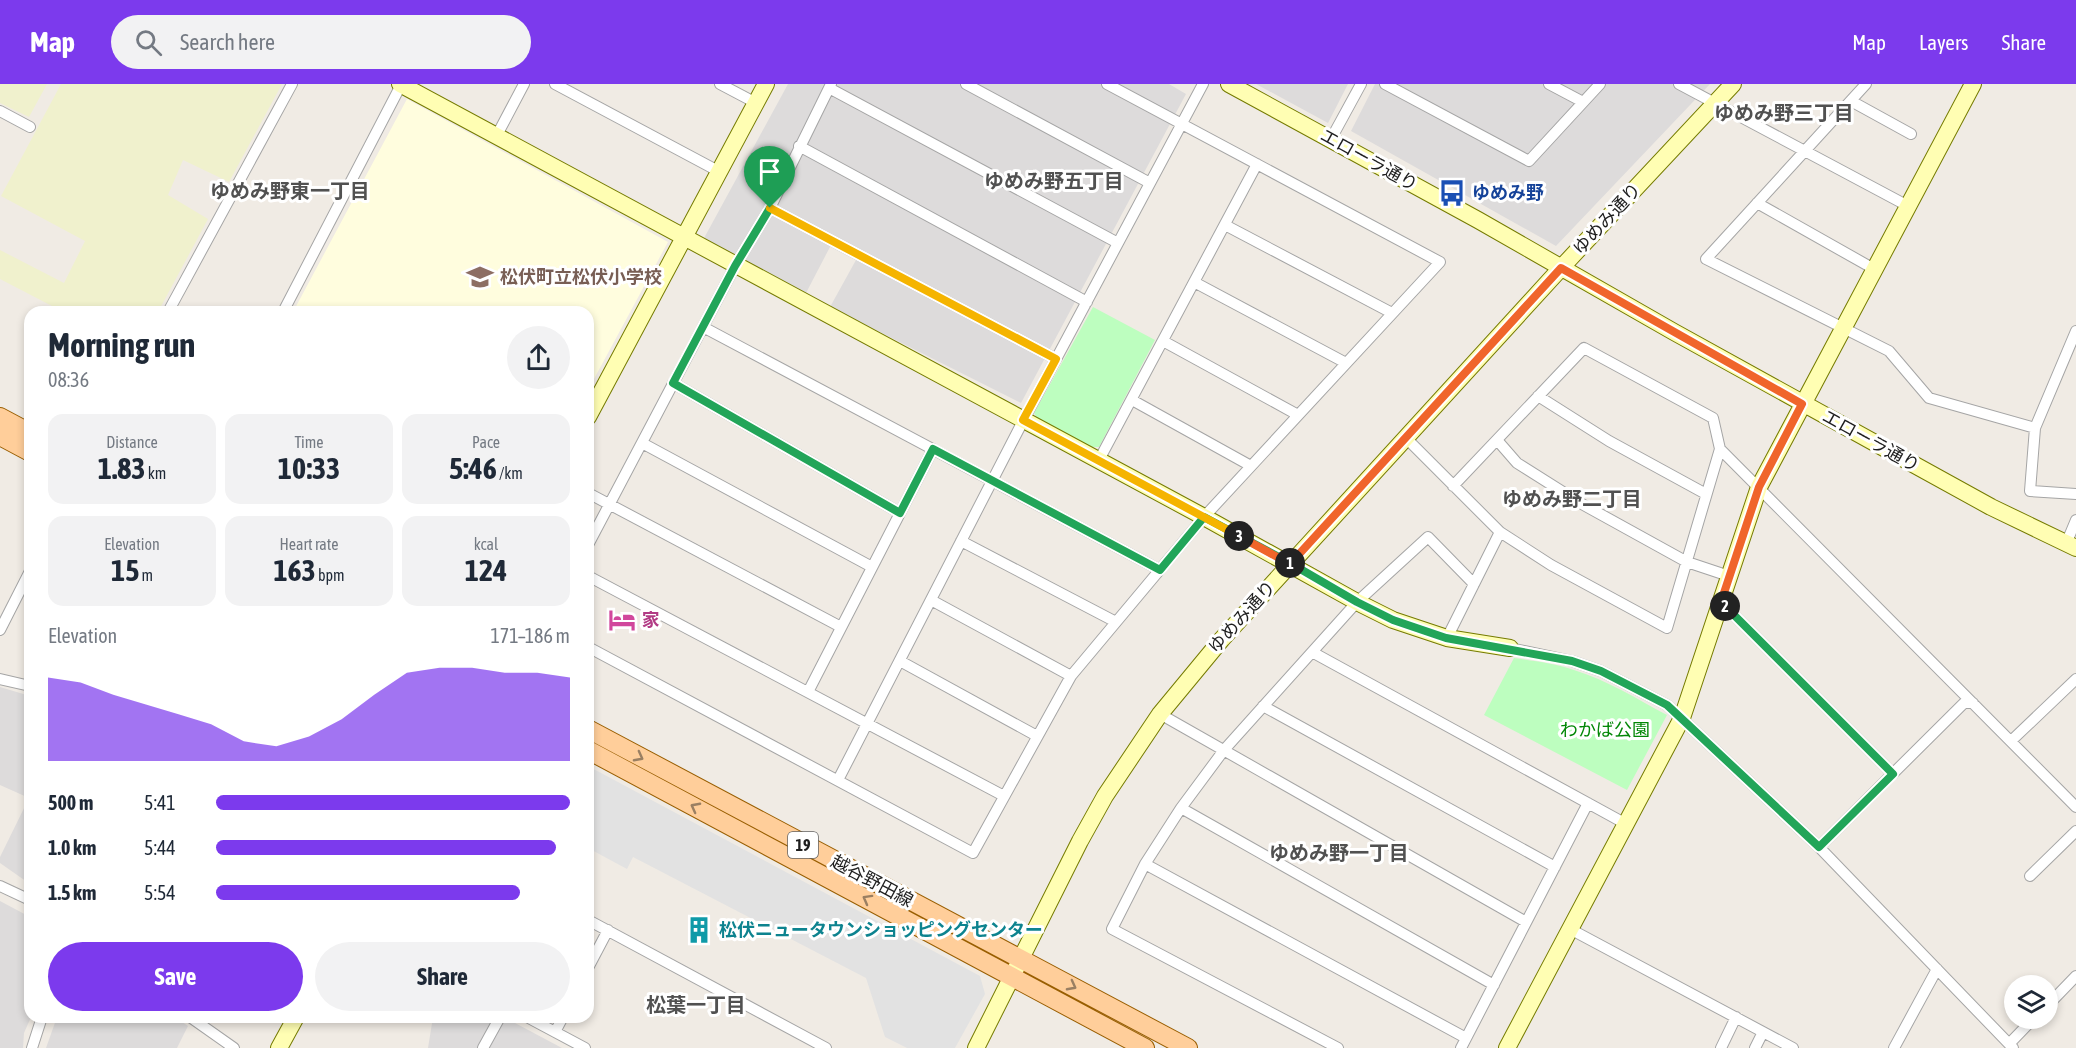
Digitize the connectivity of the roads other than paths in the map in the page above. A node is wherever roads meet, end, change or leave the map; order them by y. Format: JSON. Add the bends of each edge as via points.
{"nodes":[{"id":1,"x":292,"y":84,"type":"edge"},
{"id":2,"x":524,"y":84,"type":"edge"},
{"id":3,"x":555,"y":84,"type":"edge"},
{"id":4,"x":720,"y":84,"type":"edge"},
{"id":5,"x":766,"y":84,"type":"edge"},
{"id":6,"x":966,"y":84,"type":"edge"},
{"id":7,"x":1107,"y":84,"type":"edge"},
{"id":8,"x":1203,"y":84,"type":"edge"},
{"id":9,"x":1229,"y":84,"type":"edge"},
{"id":10,"x":1361,"y":84,"type":"edge"},
{"id":11,"x":1385,"y":84,"type":"edge"},
{"id":12,"x":1549,"y":84,"type":"edge"},
{"id":13,"x":1600,"y":84,"type":"edge"},
{"id":14,"x":1679,"y":84,"type":"edge"},
{"id":15,"x":1732,"y":84,"type":"edge"},
{"id":16,"x":1866,"y":84,"type":"edge"},
{"id":17,"x":1973,"y":84,"type":"edge"},
{"id":18,"x":400,"y":85,"type":"edge"},
{"id":19,"x":830,"y":86,"type":"edge"},
{"id":20,"x":1851,"y":101,"type":"junction"},
{"id":21,"x":1583,"y":102,"type":"junction"},
{"id":22,"x":756,"y":103,"type":"junction"},
{"id":23,"x":1714,"y":104,"type":"junction"},
{"id":24,"x":0,"y":111,"type":"edge"},
{"id":25,"x":1182,"y":124,"type":"junction"},
{"id":26,"x":30,"y":127,"type":"dead end"},
{"id":27,"x":1911,"y":134,"type":"dead end"},
{"id":28,"x":497,"y":135,"type":"junction"},
{"id":29,"x":1331,"y":139,"type":"junction"},
{"id":30,"x":799,"y":146,"type":"junction"},
{"id":31,"x":1804,"y":151,"type":"junction"},
{"id":32,"x":1257,"y":164,"type":"junction"},
{"id":33,"x":720,"y":172,"type":"junction"},
{"id":34,"x":1150,"y":183,"type":"junction"},
{"id":35,"x":1757,"y":203,"type":"junction"},
{"id":36,"x":1908,"y":206,"type":"junction"},
{"id":37,"x":770,"y":208,"type":"junction"},
{"id":38,"x":1225,"y":225,"type":"junction"},
{"id":39,"x":685,"y":238,"type":"junction"},
{"id":40,"x":1118,"y":243,"type":"junction"},
{"id":41,"x":735,"y":266,"type":"junction"},
{"id":42,"x":1561,"y":268,"type":"junction"},
{"id":43,"x":1874,"y":269,"type":"junction"},
{"id":44,"x":1194,"y":282,"type":"junction"},
{"id":45,"x":1087,"y":302,"type":"junction"},
{"id":46,"x":171,"y":306,"type":"edge"},
{"id":47,"x":286,"y":306,"type":"edge"},
{"id":48,"x":1392,"y":313,"type":"junction"},
{"id":49,"x":703,"y":327,"type":"junction"},
{"id":50,"x":1842,"y":328,"type":"junction"},
{"id":51,"x":2076,"y":331,"type":"edge"},
{"id":52,"x":1163,"y":341,"type":"junction"},
{"id":53,"x":1056,"y":359,"type":"junction"},
{"id":54,"x":1346,"y":363,"type":"junction"},
{"id":55,"x":673,"y":383,"type":"junction"},
{"id":56,"x":1538,"y":396,"type":"junction"},
{"id":57,"x":1132,"y":400,"type":"junction"},
{"id":58,"x":1802,"y":404,"type":"junction"},
{"id":59,"x":594,"y":406,"type":"edge"},
{"id":60,"x":1298,"y":415,"type":"junction"},
{"id":61,"x":0,"y":417,"type":"edge"},
{"id":62,"x":1023,"y":420,"type":"junction"},
{"id":63,"x":2035,"y":428,"type":"junction"},
{"id":64,"x":24,"y":430,"type":"edge"},
{"id":65,"x":0,"y":436,"type":"edge"},
{"id":66,"x":1406,"y":438,"type":"junction"},
{"id":67,"x":1497,"y":440,"type":"junction"},
{"id":68,"x":642,"y":443,"type":"junction"},
{"id":69,"x":24,"y":449,"type":"edge"},
{"id":70,"x":933,"y":449,"type":"junction"},
{"id":71,"x":1720,"y":449,"type":"junction"},
{"id":72,"x":1099,"y":460,"type":"junction"},
{"id":73,"x":1251,"y":466,"type":"junction"},
{"id":74,"x":992,"y":480,"type":"junction"},
{"id":75,"x":1453,"y":486,"type":"junction"},
{"id":76,"x":1759,"y":487,"type":"junction"},
{"id":77,"x":1706,"y":494,"type":"junction"},
{"id":78,"x":2076,"y":494,"type":"edge"},
{"id":79,"x":594,"y":496,"type":"edge"},
{"id":80,"x":610,"y":504,"type":"junction"},
{"id":81,"x":900,"y":513,"type":"junction"},
{"id":82,"x":1204,"y":517,"type":"junction"},
{"id":83,"x":2076,"y":520,"type":"edge"},
{"id":84,"x":1500,"y":532,"type":"junction"},
{"id":85,"x":594,"y":534,"type":"edge"},
{"id":86,"x":961,"y":541,"type":"junction"},
{"id":87,"x":2071,"y":546,"type":"edge"},
{"id":88,"x":1687,"y":562,"type":"junction"},
{"id":89,"x":1290,"y":564,"type":"junction"},
{"id":90,"x":872,"y":567,"type":"junction"},
{"id":91,"x":1160,"y":570,"type":"junction"},
{"id":92,"x":1729,"y":576,"type":"junction"},
{"id":93,"x":594,"y":579,"type":"edge"},
{"id":94,"x":24,"y":583,"type":"edge"},
{"id":95,"x":1474,"y":584,"type":"junction"},
{"id":96,"x":931,"y":600,"type":"junction"},
{"id":97,"x":1357,"y":602,"type":"junction"},
{"id":98,"x":1721,"y":602,"type":"junction"},
{"id":99,"x":1116,"y":622,"type":"junction"},
{"id":100,"x":841,"y":627,"type":"junction"},
{"id":101,"x":0,"y":630,"type":"edge"},
{"id":102,"x":1446,"y":638,"type":"junction"},
{"id":103,"x":1510,"y":648,"type":"joint"},
{"id":104,"x":594,"y":650,"type":"edge"},
{"id":105,"x":1312,"y":652,"type":"junction"},
{"id":106,"x":900,"y":661,"type":"junction"},
{"id":107,"x":1071,"y":676,"type":"junction"},
{"id":108,"x":0,"y":679,"type":"edge"},
{"id":109,"x":2076,"y":679,"type":"edge"},
{"id":110,"x":24,"y":685,"type":"edge"},
{"id":111,"x":808,"y":692,"type":"junction"},
{"id":112,"x":1973,"y":703,"type":"junction"},
{"id":113,"x":1263,"y":706,"type":"junction"},
{"id":114,"x":1160,"y":714,"type":"junction"},
{"id":115,"x":1682,"y":718,"type":"junction"},
{"id":116,"x":867,"y":724,"type":"junction"},
{"id":117,"x":594,"y":732,"type":"edge"},
{"id":118,"x":1037,"y":736,"type":"junction"},
{"id":119,"x":2011,"y":741,"type":"junction"},
{"id":120,"x":1224,"y":750,"type":"junction"},
{"id":121,"x":594,"y":753,"type":"edge"},
{"id":122,"x":1893,"y":774,"type":"junction"},
{"id":123,"x":838,"y":780,"type":"junction"},
{"id":124,"x":1004,"y":796,"type":"junction"},
{"id":125,"x":1588,"y":803,"type":"junction"},
{"id":126,"x":2076,"y":807,"type":"edge"},
{"id":127,"x":1181,"y":808,"type":"junction"},
{"id":128,"x":1626,"y":824,"type":"junction"},
{"id":129,"x":2076,"y":831,"type":"edge"},
{"id":130,"x":1819,"y":847,"type":"junction"},
{"id":131,"x":1146,"y":864,"type":"junction"},
{"id":132,"x":1555,"y":867,"type":"junction"},
{"id":133,"x":2030,"y":876,"type":"dead end"},
{"id":134,"x":0,"y":886,"type":"edge"},
{"id":135,"x":24,"y":897,"type":"edge"},
{"id":136,"x":1526,"y":922,"type":"junction"},
{"id":137,"x":594,"y":923,"type":"edge"},
{"id":138,"x":1570,"y":929,"type":"junction"},
{"id":139,"x":608,"y":930,"type":"junction"},
{"id":140,"x":594,"y":957,"type":"edge"},
{"id":141,"x":1020,"y":959,"type":"junction"},
{"id":142,"x":1937,"y":969,"type":"junction"},
{"id":143,"x":2076,"y":976,"type":"edge"},
{"id":144,"x":1011,"y":977,"type":"junction"},
{"id":145,"x":1494,"y":985,"type":"junction"},
{"id":146,"x":2058,"y":995,"type":"edge"},
{"id":147,"x":1736,"y":1017,"type":"junction"},
{"id":148,"x":40,"y":1023,"type":"edge"},
{"id":149,"x":199,"y":1023,"type":"edge"},
{"id":150,"x":293,"y":1023,"type":"edge"},
{"id":151,"x":497,"y":1023,"type":"edge"},
{"id":152,"x":538,"y":1023,"type":"edge"},
{"id":153,"x":560,"y":1023,"type":"edge"},
{"id":154,"x":2025,"y":1029,"type":"edge"},
{"id":155,"x":555,"y":1032,"type":"junction"},
{"id":156,"x":1763,"y":1032,"type":"junction"},
{"id":157,"x":1463,"y":1043,"type":"edge"},
{"id":158,"x":2011,"y":1046,"type":"edge"},
{"id":159,"x":32,"y":1048,"type":"edge"},
{"id":160,"x":234,"y":1048,"type":"edge"},
{"id":161,"x":279,"y":1048,"type":"edge"},
{"id":162,"x":483,"y":1048,"type":"edge"},
{"id":163,"x":585,"y":1048,"type":"edge"},
{"id":164,"x":826,"y":1048,"type":"edge"},
{"id":165,"x":976,"y":1048,"type":"edge"},
{"id":166,"x":1145,"y":1048,"type":"edge"},
{"id":167,"x":1188,"y":1048,"type":"edge"},
{"id":168,"x":1338,"y":1048,"type":"edge"},
{"id":169,"x":1507,"y":1048,"type":"edge"},
{"id":170,"x":1721,"y":1048,"type":"edge"},
{"id":171,"x":1755,"y":1048,"type":"edge"},
{"id":172,"x":1793,"y":1048,"type":"edge"},
{"id":173,"x":1894,"y":1048,"type":"edge"}],
"edges":[{"from":1,"to":46,"type":"street"},
{"from":2,"to":28,"type":"street"},
{"from":3,"to":33,"type":"street"},
{"from":4,"to":22,"type":"street"},
{"from":5,"to":22,"type":"street"},
{"from":6,"to":34,"type":"street"},
{"from":7,"to":25,"type":"street"},
{"from":8,"to":25,"type":"street"},
{"from":9,"to":29,"type":"street","name":"エローラ通り"},
{"from":10,"to":29,"type":"street"},
{"from":11,"to":21,"type":"street","via":[[1528,161]]},
{"from":12,"to":21,"type":"street"},
{"from":13,"to":21,"type":"street"},
{"from":14,"to":23,"type":"street"},
{"from":15,"to":23,"type":"street","name":"ゆめみ通り"},
{"from":16,"to":20,"type":"street"},
{"from":17,"to":36,"type":"street"},
{"from":18,"to":28,"type":"street"},
{"from":18,"to":47,"type":"street"},
{"from":19,"to":30,"type":"street"},
{"from":19,"to":40,"type":"street"},
{"from":20,"to":27,"type":"street"},
{"from":20,"to":31,"type":"street"},
{"from":22,"to":33,"type":"street"},
{"from":23,"to":31,"type":"street"},
{"from":23,"to":42,"type":"street","name":"ゆめみ通り"},
{"from":24,"to":26,"type":"street"},
{"from":25,"to":32,"type":"street"},
{"from":25,"to":34,"type":"street"},
{"from":28,"to":39,"type":"street"},
{"from":29,"to":42,"type":"street","name":"エローラ通り"},
{"from":30,"to":37,"type":"street"},
{"from":30,"to":45,"type":"street"},
{"from":31,"to":35,"type":"street"},
{"from":31,"to":36,"type":"street"},
{"from":32,"to":38,"type":"street"},
{"from":32,"to":48,"type":"street","via":[[1440,262]]},
{"from":33,"to":39,"type":"street"},
{"from":34,"to":40,"type":"street"},
{"from":35,"to":43,"type":"street"},
{"from":35,"to":50,"type":"street","via":[[1706,259]]},
{"from":36,"to":43,"type":"street"},
{"from":37,"to":41,"type":"street"},
{"from":37,"to":53,"type":"street"},
{"from":38,"to":44,"type":"street"},
{"from":38,"to":48,"type":"street"},
{"from":39,"to":41,"type":"street"},
{"from":39,"to":59,"type":"street"},
{"from":40,"to":45,"type":"street"},
{"from":41,"to":49,"type":"street"},
{"from":41,"to":62,"type":"street"},
{"from":42,"to":58,"type":"street","name":"エローラ通り"},
{"from":42,"to":66,"type":"street","name":"ゆめみ通り"},
{"from":43,"to":50,"type":"street"},
{"from":44,"to":52,"type":"street"},
{"from":44,"to":54,"type":"street"},
{"from":45,"to":53,"type":"street"},
{"from":48,"to":54,"type":"street"},
{"from":49,"to":55,"type":"street"},
{"from":49,"to":70,"type":"street"},
{"from":50,"to":58,"type":"street"},
{"from":50,"to":63,"type":"street","via":[[1889,351],[1929,399]]},
{"from":51,"to":63,"type":"street"},
{"from":52,"to":57,"type":"street"},
{"from":52,"to":60,"type":"street"},
{"from":53,"to":62,"type":"street"},
{"from":54,"to":60,"type":"street"},
{"from":55,"to":68,"type":"street"},
{"from":55,"to":81,"type":"street"},
{"from":56,"to":67,"type":"street"},
{"from":56,"to":71,"type":"street","via":[[1584,348],[1713,418]]},
{"from":56,"to":77,"type":"street","via":[[1609,441]]},
{"from":57,"to":72,"type":"street"},
{"from":57,"to":73,"type":"street"},
{"from":58,"to":76,"type":"street"},
{"from":58,"to":87,"type":"street","name":"エローラ通り"},
{"from":60,"to":73,"type":"street"},
{"from":61,"to":64,"type":"main road"},
{"from":62,"to":72,"type":"street"},
{"from":62,"to":74,"type":"street"},
{"from":63,"to":78,"type":"street","via":[[2030,490]]},
{"from":65,"to":69,"type":"main road"},
{"from":66,"to":75,"type":"street"},
{"from":66,"to":89,"type":"street","name":"ゆめみ通り"},
{"from":67,"to":75,"type":"street"},
{"from":67,"to":88,"type":"street","via":[[1517,463]]},
{"from":68,"to":80,"type":"street"},
{"from":68,"to":90,"type":"street"},
{"from":70,"to":74,"type":"street"},
{"from":70,"to":81,"type":"street"},
{"from":71,"to":76,"type":"street"},
{"from":71,"to":77,"type":"street"},
{"from":72,"to":82,"type":"street"},
{"from":73,"to":82,"type":"street"},
{"from":74,"to":86,"type":"street"},
{"from":74,"to":91,"type":"street"},
{"from":75,"to":84,"type":"street"},
{"from":76,"to":92,"type":"street"},
{"from":76,"to":112,"type":"street"},
{"from":77,"to":88,"type":"street"},
{"from":79,"to":80,"type":"street"},
{"from":80,"to":85,"type":"street"},
{"from":80,"to":100,"type":"street"},
{"from":81,"to":90,"type":"street"},
{"from":82,"to":89,"type":"street"},
{"from":82,"to":91,"type":"street"},
{"from":83,"to":87,"type":"street"},
{"from":84,"to":88,"type":"street","via":[[1551,565],[1667,628]]},
{"from":84,"to":95,"type":"street"},
{"from":86,"to":96,"type":"street"},
{"from":86,"to":99,"type":"street"},
{"from":88,"to":92,"type":"street"},
{"from":89,"to":97,"type":"street"},
{"from":89,"to":114,"type":"street","name":"ゆめみ通り","via":[[1221,639]]},
{"from":90,"to":100,"type":"street"},
{"from":91,"to":99,"type":"street"},
{"from":92,"to":98,"type":"street"},
{"from":93,"to":111,"type":"street"},
{"from":94,"to":101,"type":"street"},
{"from":95,"to":97,"type":"street","via":[[1428,537]]},
{"from":95,"to":102,"type":"street"},
{"from":96,"to":106,"type":"street"},
{"from":96,"to":107,"type":"street"},
{"from":97,"to":102,"type":"street","via":[[1393,620]]},
{"from":97,"to":105,"type":"street"},
{"from":98,"to":115,"type":"street"},
{"from":98,"to":122,"type":"street"},
{"from":99,"to":107,"type":"street"},
{"from":100,"to":111,"type":"street"},
{"from":102,"to":103,"type":"street"},
{"from":103,"to":115,"type":"street","via":[[1601,671],[1667,705]]},
{"from":104,"to":123,"type":"street"},
{"from":105,"to":113,"type":"street"},
{"from":105,"to":125,"type":"street"},
{"from":106,"to":116,"type":"street"},
{"from":106,"to":118,"type":"street"},
{"from":107,"to":118,"type":"street"},
{"from":108,"to":110,"type":"street"},
{"from":109,"to":119,"type":"street"},
{"from":111,"to":116,"type":"street"},
{"from":112,"to":119,"type":"street"},
{"from":112,"to":122,"type":"street","via":[[1964,703]]},
{"from":113,"to":120,"type":"street"},
{"from":113,"to":132,"type":"street"},
{"from":114,"to":120,"type":"street"},
{"from":114,"to":141,"type":"street","name":"ゆめみ通り","via":[[1105,796]]},
{"from":115,"to":128,"type":"street"},
{"from":115,"to":130,"type":"street"},
{"from":116,"to":123,"type":"street"},
{"from":116,"to":124,"type":"street"},
{"from":117,"to":141,"type":"main road","name":"越谷野田線","number":"19","one_way":true},
{"from":118,"to":124,"type":"street"},
{"from":119,"to":126,"type":"street"},
{"from":120,"to":127,"type":"street"},
{"from":120,"to":136,"type":"street"},
{"from":144,"to":121,"type":"main road","name":"越谷野田線","number":"19","one_way":true},
{"from":122,"to":130,"type":"street"},
{"from":123,"to":124,"type":"street","via":[[974,853]]},
{"from":125,"to":128,"type":"street"},
{"from":125,"to":132,"type":"street"},
{"from":127,"to":131,"type":"street"},
{"from":127,"to":145,"type":"street"},
{"from":128,"to":138,"type":"street"},
{"from":129,"to":133,"type":"street"},
{"from":130,"to":142,"type":"street"},
{"from":131,"to":157,"type":"street"},
{"from":131,"to":168,"type":"street","via":[[1112,928]]},
{"from":132,"to":136,"type":"street"},
{"from":134,"to":135,"type":"street"},
{"from":136,"to":145,"type":"street"},
{"from":137,"to":139,"type":"street"},
{"from":138,"to":147,"type":"street"},
{"from":138,"to":169,"type":"street"},
{"from":139,"to":140,"type":"street"},
{"from":139,"to":164,"type":"street"},
{"from":141,"to":144,"type":"street","name":"ゆめみ通り"},
{"from":141,"to":167,"type":"main road","name":"越谷野田線","number":"19","one_way":true},
{"from":142,"to":158,"type":"street"},
{"from":142,"to":173,"type":"street"},
{"from":143,"to":146,"type":"street"},
{"from":144,"to":165,"type":"street","name":"ゆめみ通り"},
{"from":144,"to":166,"type":"main road","name":"越谷野田線","number":"19"},
{"from":145,"to":157,"type":"street"},
{"from":147,"to":156,"type":"street"},
{"from":147,"to":170,"type":"street"},
{"from":148,"to":159,"type":"street"},
{"from":149,"to":160,"type":"street"},
{"from":150,"to":161,"type":"street"},
{"from":151,"to":162,"type":"street"},
{"from":152,"to":155,"type":"street"},
{"from":153,"to":155,"type":"street"},
{"from":154,"to":158,"type":"street"},
{"from":155,"to":163,"type":"street"},
{"from":156,"to":171,"type":"street"},
{"from":156,"to":172,"type":"street"}]}
